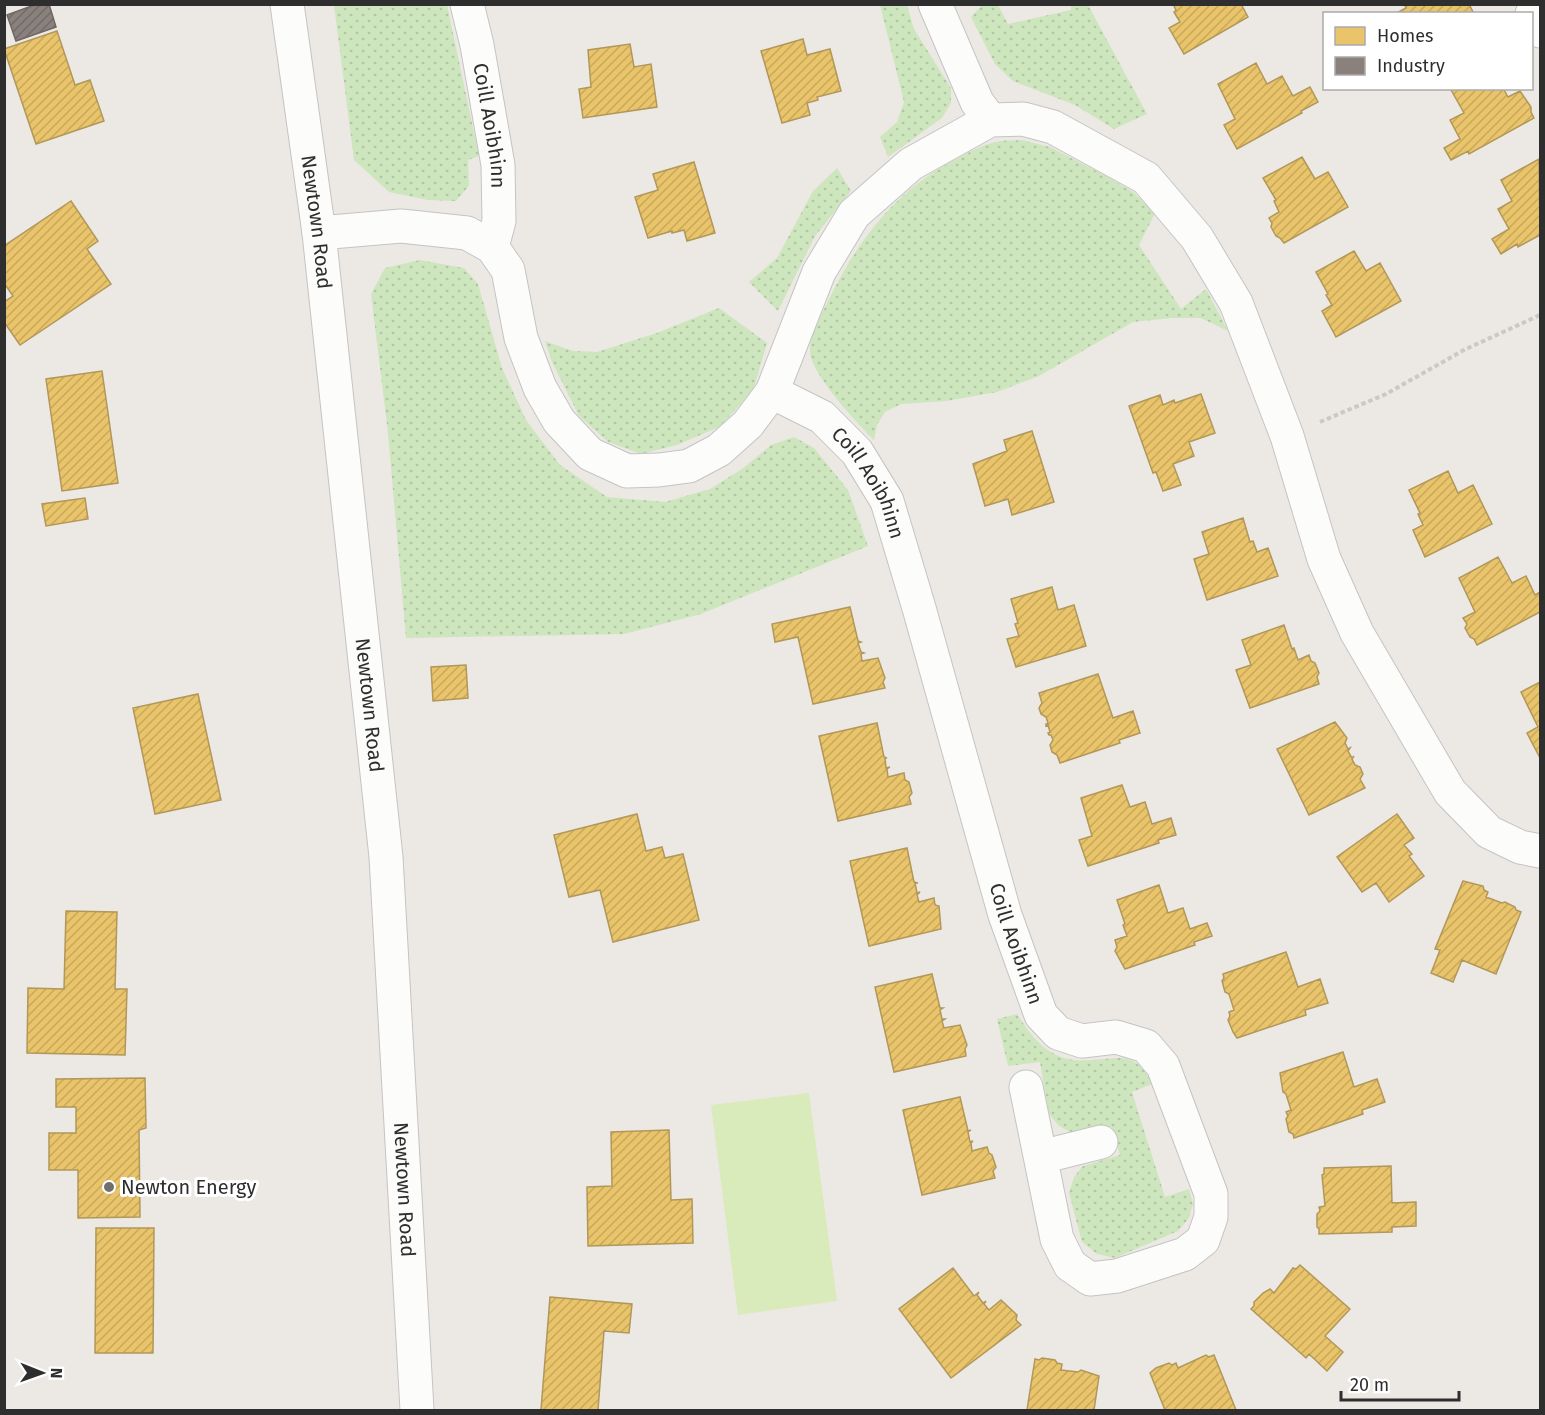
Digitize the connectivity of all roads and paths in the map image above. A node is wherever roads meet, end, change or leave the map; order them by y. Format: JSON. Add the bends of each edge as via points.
{"nodes":[{"id":1,"x":287,"y":4,"type":"edge"},
{"id":2,"x":467,"y":4,"type":"edge"},
{"id":3,"x":935,"y":4,"type":"edge"},
{"id":4,"x":990,"y":120,"type":"junction"},
{"id":5,"x":320,"y":233,"type":"junction"},
{"id":6,"x":492,"y":247,"type":"junction"},
{"id":7,"x":1540,"y":315,"type":"edge"},
{"id":8,"x":772,"y":392,"type":"junction"},
{"id":9,"x":1287,"y":436,"type":"junction"},
{"id":10,"x":1540,"y":851,"type":"edge"},
{"id":11,"x":1026,"y":1087,"type":"dead end"},
{"id":12,"x":1101,"y":1142,"type":"dead end"},
{"id":13,"x":1041,"y":1157,"type":"junction"},
{"id":14,"x":417,"y":1410,"type":"edge"}],
"edges":[{"from":1,"to":5,"type":"street","name":"Newtown Road"},
{"from":2,"to":6,"type":"street","name":"Coill Aoibhinn","via":[[498,165],[499,221]]},
{"from":3,"to":4,"type":"street","via":[[977,102]]},
{"from":4,"to":8,"type":"street","via":[[911,164],[854,214],[819,272]]},
{"from":4,"to":9,"type":"street","via":[[1023,119],[1053,127],[1146,178],[1197,238],[1236,303]]},
{"from":5,"to":6,"type":"street","via":[[400,226],[467,233]]},
{"from":5,"to":14,"type":"street","name":"Newtown Road","via":[[386,857]]},
{"from":6,"to":8,"type":"street","via":[[508,270],[521,338],[540,388],[559,421],[590,454],[627,471],[689,466],[719,450],[748,424]]},
{"from":7,"to":9,"type":"path","via":[[1464,350],[1386,394]]},
{"from":8,"to":13,"type":"street","name":"Coill Aoibhinn","via":[[822,417],[858,452],[887,501],[1005,915],[1041,1015],[1058,1033],[1082,1041],[1116,1037],[1146,1046],[1163,1066],[1211,1194],[1211,1217],[1203,1240],[1185,1254],[1117,1276],[1090,1279],[1070,1264],[1057,1239]]},
{"from":9,"to":10,"type":"street","via":[[1324,559],[1357,633],[1450,792],[1490,832],[1520,847]]},
{"from":11,"to":13,"type":"street","name":"Coill Aoibhinn"},
{"from":12,"to":13,"type":"street"}]}
